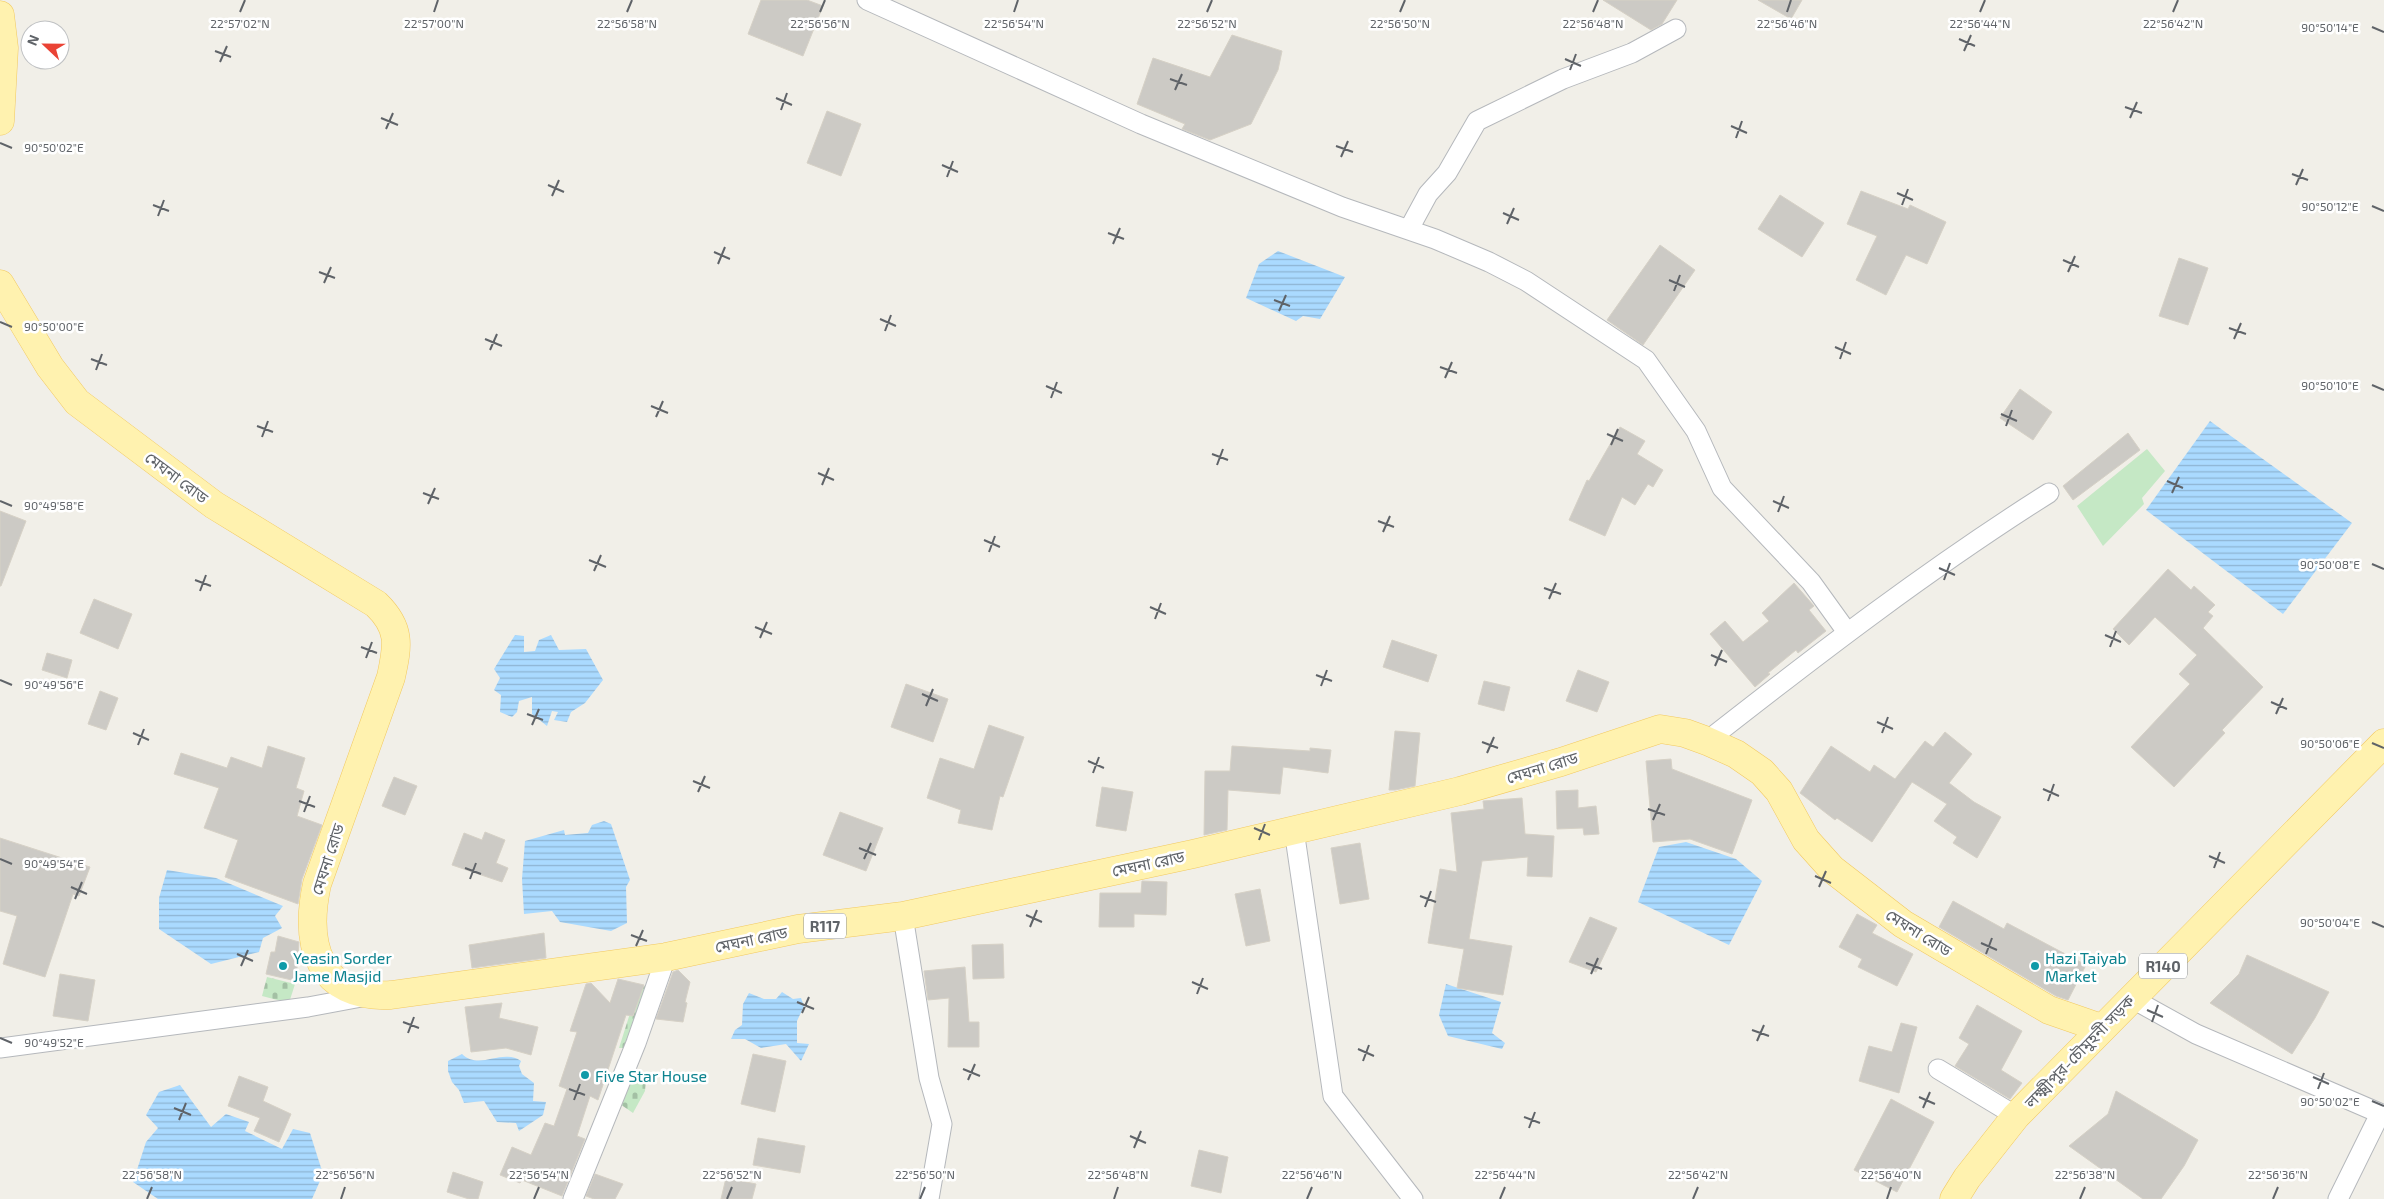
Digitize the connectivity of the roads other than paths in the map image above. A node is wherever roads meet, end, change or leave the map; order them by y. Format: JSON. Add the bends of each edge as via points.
{"nodes":[{"id":1,"x":867,"y":0,"type":"edge"},
{"id":2,"x":0,"y":15,"type":"edge"},
{"id":3,"x":1676,"y":29,"type":"dead end"},
{"id":4,"x":0,"y":122,"type":"edge"},
{"id":5,"x":1409,"y":229,"type":"junction"},
{"id":6,"x":0,"y":284,"type":"edge"},
{"id":7,"x":2049,"y":493,"type":"dead end"},
{"id":8,"x":1847,"y":632,"type":"junction"},
{"id":9,"x":1707,"y":741,"type":"junction"},
{"id":10,"x":2384,"y":742,"type":"edge"},
{"id":11,"x":1294,"y":830,"type":"junction"},
{"id":12,"x":903,"y":916,"type":"junction"},
{"id":13,"x":666,"y":957,"type":"junction"},
{"id":14,"x":370,"y":996,"type":"junction"},
{"id":15,"x":2131,"y":998,"type":"junction"},
{"id":16,"x":2101,"y":1028,"type":"junction"},
{"id":17,"x":0,"y":1048,"type":"edge"},
{"id":18,"x":1938,"y":1069,"type":"dead end"},
{"id":19,"x":2382,"y":1115,"type":"edge"},
{"id":20,"x":2016,"y":1116,"type":"junction"},
{"id":21,"x":573,"y":1199,"type":"edge"},
{"id":22,"x":929,"y":1199,"type":"edge"},
{"id":23,"x":1413,"y":1199,"type":"edge"},
{"id":24,"x":1954,"y":1199,"type":"edge"},
{"id":25,"x":2338,"y":1199,"type":"edge"}],
"edges":[{"from":1,"to":5,"type":"street","via":[[1141,124],[1342,207]]},
{"from":2,"to":4,"type":"main road","via":[[4,48]]},
{"from":3,"to":5,"type":"street","via":[[1632,53],[1555,82],[1477,121],[1447,173],[1428,194]]},
{"from":5,"to":8,"type":"street","via":[[1526,281],[1646,360],[1696,431],[1722,488],[1811,582]]},
{"from":6,"to":14,"type":"main road","name":"মেঘনা রোড","number":"R117","via":[[50,367],[77,402],[214,505],[376,604],[389,616],[396,630],[397,652],[391,677],[317,884],[313,905],[314,949],[322,966],[334,981]]},
{"from":7,"to":8,"type":"street"},
{"from":8,"to":9,"type":"street"},
{"from":9,"to":11,"type":"main road","name":"মেঘনা রোড","number":"R117","via":[[1660,729],[1460,791]]},
{"from":9,"to":16,"type":"main road","name":"মেঘনা রোড","number":"R117","via":[[1736,754],[1762,772],[1779,791],[1806,840],[1832,869],[1903,924],[2049,1010]]},
{"from":10,"to":15,"type":"main road","name":"লক্ষ্মীপুর-চৌমুহনী সড়ক","number":"R140"},
{"from":11,"to":12,"type":"main road","name":"মেঘনা রোড","number":"R117"},
{"from":11,"to":23,"type":"street","via":[[1333,1096]]},
{"from":12,"to":13,"type":"main road","name":"মেঘনা রোড","number":"R117","via":[[798,929]]},
{"from":12,"to":22,"type":"street","via":[[929,1078],[942,1124]]},
{"from":13,"to":14,"type":"main road","name":"মেঘনা রোড","number":"R117"},
{"from":13,"to":21,"type":"street","via":[[636,1043]]},
{"from":14,"to":17,"type":"street"},
{"from":15,"to":16,"type":"main road","name":"লক্ষ্মীপুর-চৌমুহনী সড়ক","number":"R140"},
{"from":15,"to":19,"type":"street","via":[[2196,1034]]},
{"from":16,"to":20,"type":"main road","name":"লক্ষ্মীপুর-চৌমুহনী সড়ক","number":"R140"},
{"from":18,"to":20,"type":"street"},
{"from":19,"to":25,"type":"street"},
{"from":20,"to":24,"type":"main road","name":"লক্ষ্মীপুর-চৌমুহনী সড়ক","number":"R140"}]}
